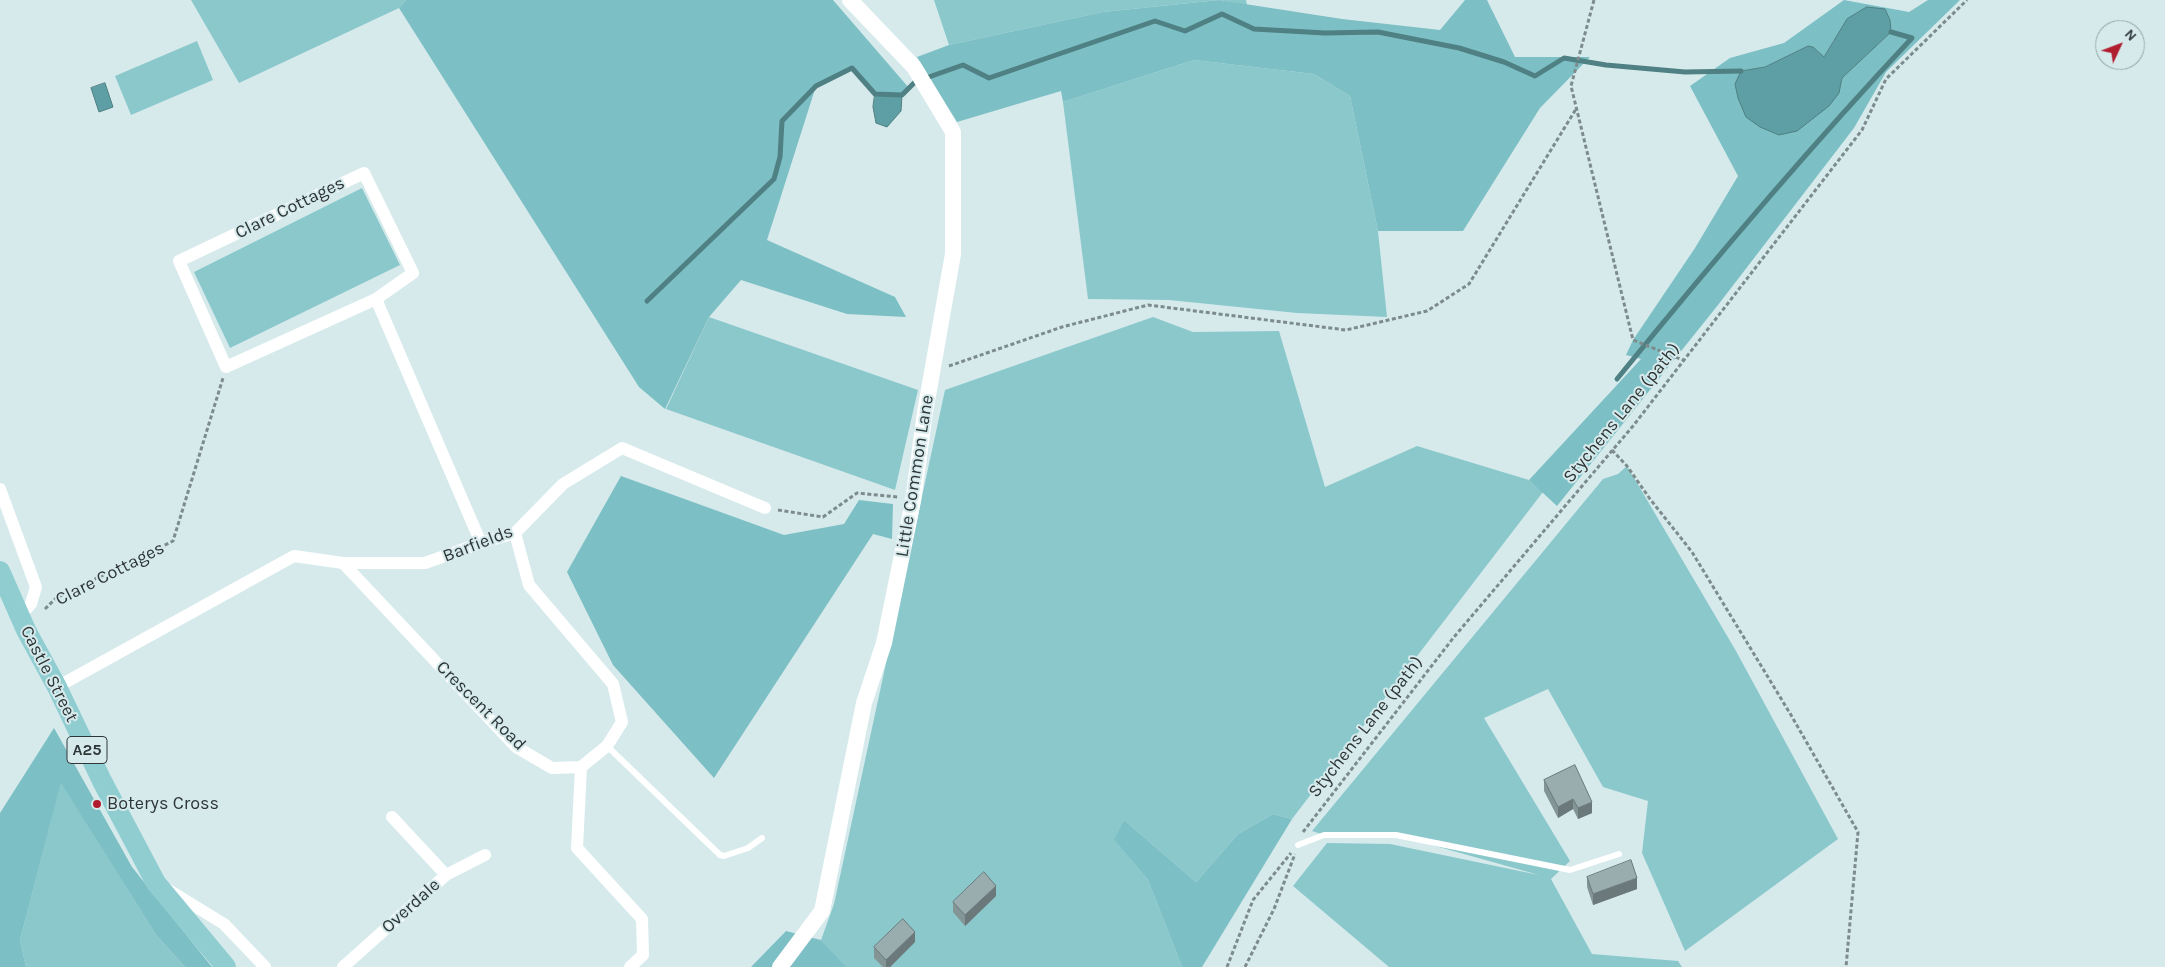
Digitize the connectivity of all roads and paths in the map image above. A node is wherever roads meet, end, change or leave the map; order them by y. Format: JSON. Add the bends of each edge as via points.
{"nodes":[{"id":1,"x":850,"y":0,"type":"edge"},
{"id":2,"x":1594,"y":0,"type":"edge"},
{"id":3,"x":1967,"y":0,"type":"edge"},
{"id":4,"x":1576,"y":109,"type":"junction"},
{"id":5,"x":376,"y":299,"type":"junction"},
{"id":6,"x":1683,"y":360,"type":"junction"},
{"id":7,"x":226,"y":367,"type":"junction"},
{"id":8,"x":932,"y":372,"type":"junction"},
{"id":9,"x":1612,"y":450,"type":"junction"},
{"id":10,"x":0,"y":489,"type":"edge"},
{"id":11,"x":913,"y":501,"type":"junction"},
{"id":12,"x":765,"y":508,"type":"joint"},
{"id":13,"x":515,"y":533,"type":"junction"},
{"id":14,"x":481,"y":543,"type":"junction"},
{"id":15,"x":343,"y":563,"type":"junction"},
{"id":16,"x":0,"y":570,"type":"edge"},
{"id":17,"x":23,"y":623,"type":"junction"},
{"id":18,"x":58,"y":687,"type":"junction"},
{"id":19,"x":607,"y":746,"type":"junction"},
{"id":20,"x":580,"y":767,"type":"junction"},
{"id":21,"x":392,"y":817,"type":"dead end"},
{"id":22,"x":762,"y":838,"type":"dead end"},
{"id":23,"x":1298,"y":845,"type":"junction"},
{"id":24,"x":1619,"y":854,"type":"dead end"},
{"id":25,"x":485,"y":855,"type":"dead end"},
{"id":26,"x":446,"y":875,"type":"junction"},
{"id":27,"x":156,"y":883,"type":"junction"},
{"id":28,"x":226,"y":967,"type":"edge"},
{"id":29,"x":265,"y":967,"type":"edge"},
{"id":30,"x":342,"y":967,"type":"edge"},
{"id":31,"x":630,"y":967,"type":"edge"},
{"id":32,"x":780,"y":967,"type":"edge"},
{"id":33,"x":1227,"y":967,"type":"edge"},
{"id":34,"x":1245,"y":967,"type":"edge"},
{"id":35,"x":1846,"y":967,"type":"edge"}],
"edges":[{"from":1,"to":8,"type":"street","name":"Little Common Lane","via":[[914,67],[953,132],[953,254]]},
{"from":2,"to":4,"type":"path","via":[[1571,86]]},
{"from":3,"to":6,"type":"path","name":"Stychens Lane (path)","via":[[1886,79],[1862,130]]},
{"from":4,"to":6,"type":"path","via":[[1634,340]]},
{"from":4,"to":8,"type":"path","via":[[1469,284],[1427,310],[1346,330],[1148,305],[1062,326]]},
{"from":5,"to":7,"type":"street","name":"Clare Cottages"},
{"from":5,"to":7,"type":"street","name":"Clare Cottages","via":[[413,273],[364,173],[179,261]]},
{"from":5,"to":14,"type":"street"},
{"from":6,"to":9,"type":"path","name":"Stychens Lane (path)"},
{"from":7,"to":17,"type":"path","name":"Clare Cottages","via":[[173,541],[56,598]]},
{"from":8,"to":11,"type":"street","name":"Little Common Lane"},
{"from":9,"to":23,"type":"path","name":"Stychens Lane (path)","via":[[1454,637],[1304,830]]},
{"from":9,"to":35,"type":"path","via":[[1692,552],[1858,832]]},
{"from":10,"to":17,"type":"street","via":[[36,587]]},
{"from":11,"to":12,"type":"path","via":[[857,493],[822,518]]},
{"from":11,"to":32,"type":"street","name":"Little Common Lane","via":[[884,643],[864,703],[822,911]]},
{"from":12,"to":13,"type":"street","name":"Barfields","via":[[622,448],[563,484]]},
{"from":13,"to":14,"type":"street","name":"Barfields"},
{"from":13,"to":19,"type":"street","via":[[529,585],[613,684],[622,722]]},
{"from":14,"to":15,"type":"street","name":"Barfields","via":[[425,564]]},
{"from":15,"to":18,"type":"street","name":"Barfields","via":[[294,556]]},
{"from":15,"to":20,"type":"street","name":"Crescent Road","via":[[516,747],[552,768]]},
{"from":16,"to":17,"type":"main road","name":"Castle Street","number":"A25"},
{"from":17,"to":18,"type":"main road","name":"Castle Street","number":"A25"},
{"from":18,"to":27,"type":"main road","name":"Castle Street","number":"A25","via":[[102,781]]},
{"from":19,"to":20,"type":"street"},
{"from":19,"to":22,"type":"lane","via":[[720,855],[742,850]]},
{"from":20,"to":31,"type":"street","via":[[577,848],[642,919],[643,955]]},
{"from":21,"to":26,"type":"street"},
{"from":23,"to":24,"type":"lane","via":[[1324,835],[1396,835],[1570,870]]},
{"from":23,"to":33,"type":"path","via":[[1253,900]]},
{"from":23,"to":34,"type":"path","via":[[1274,909]]},
{"from":25,"to":26,"type":"street","name":"Overdale"},
{"from":26,"to":30,"type":"street","name":"Overdale"},
{"from":27,"to":28,"type":"main road","name":"Castle Street","number":"A25"},
{"from":27,"to":29,"type":"street","via":[[224,924]]}]}
